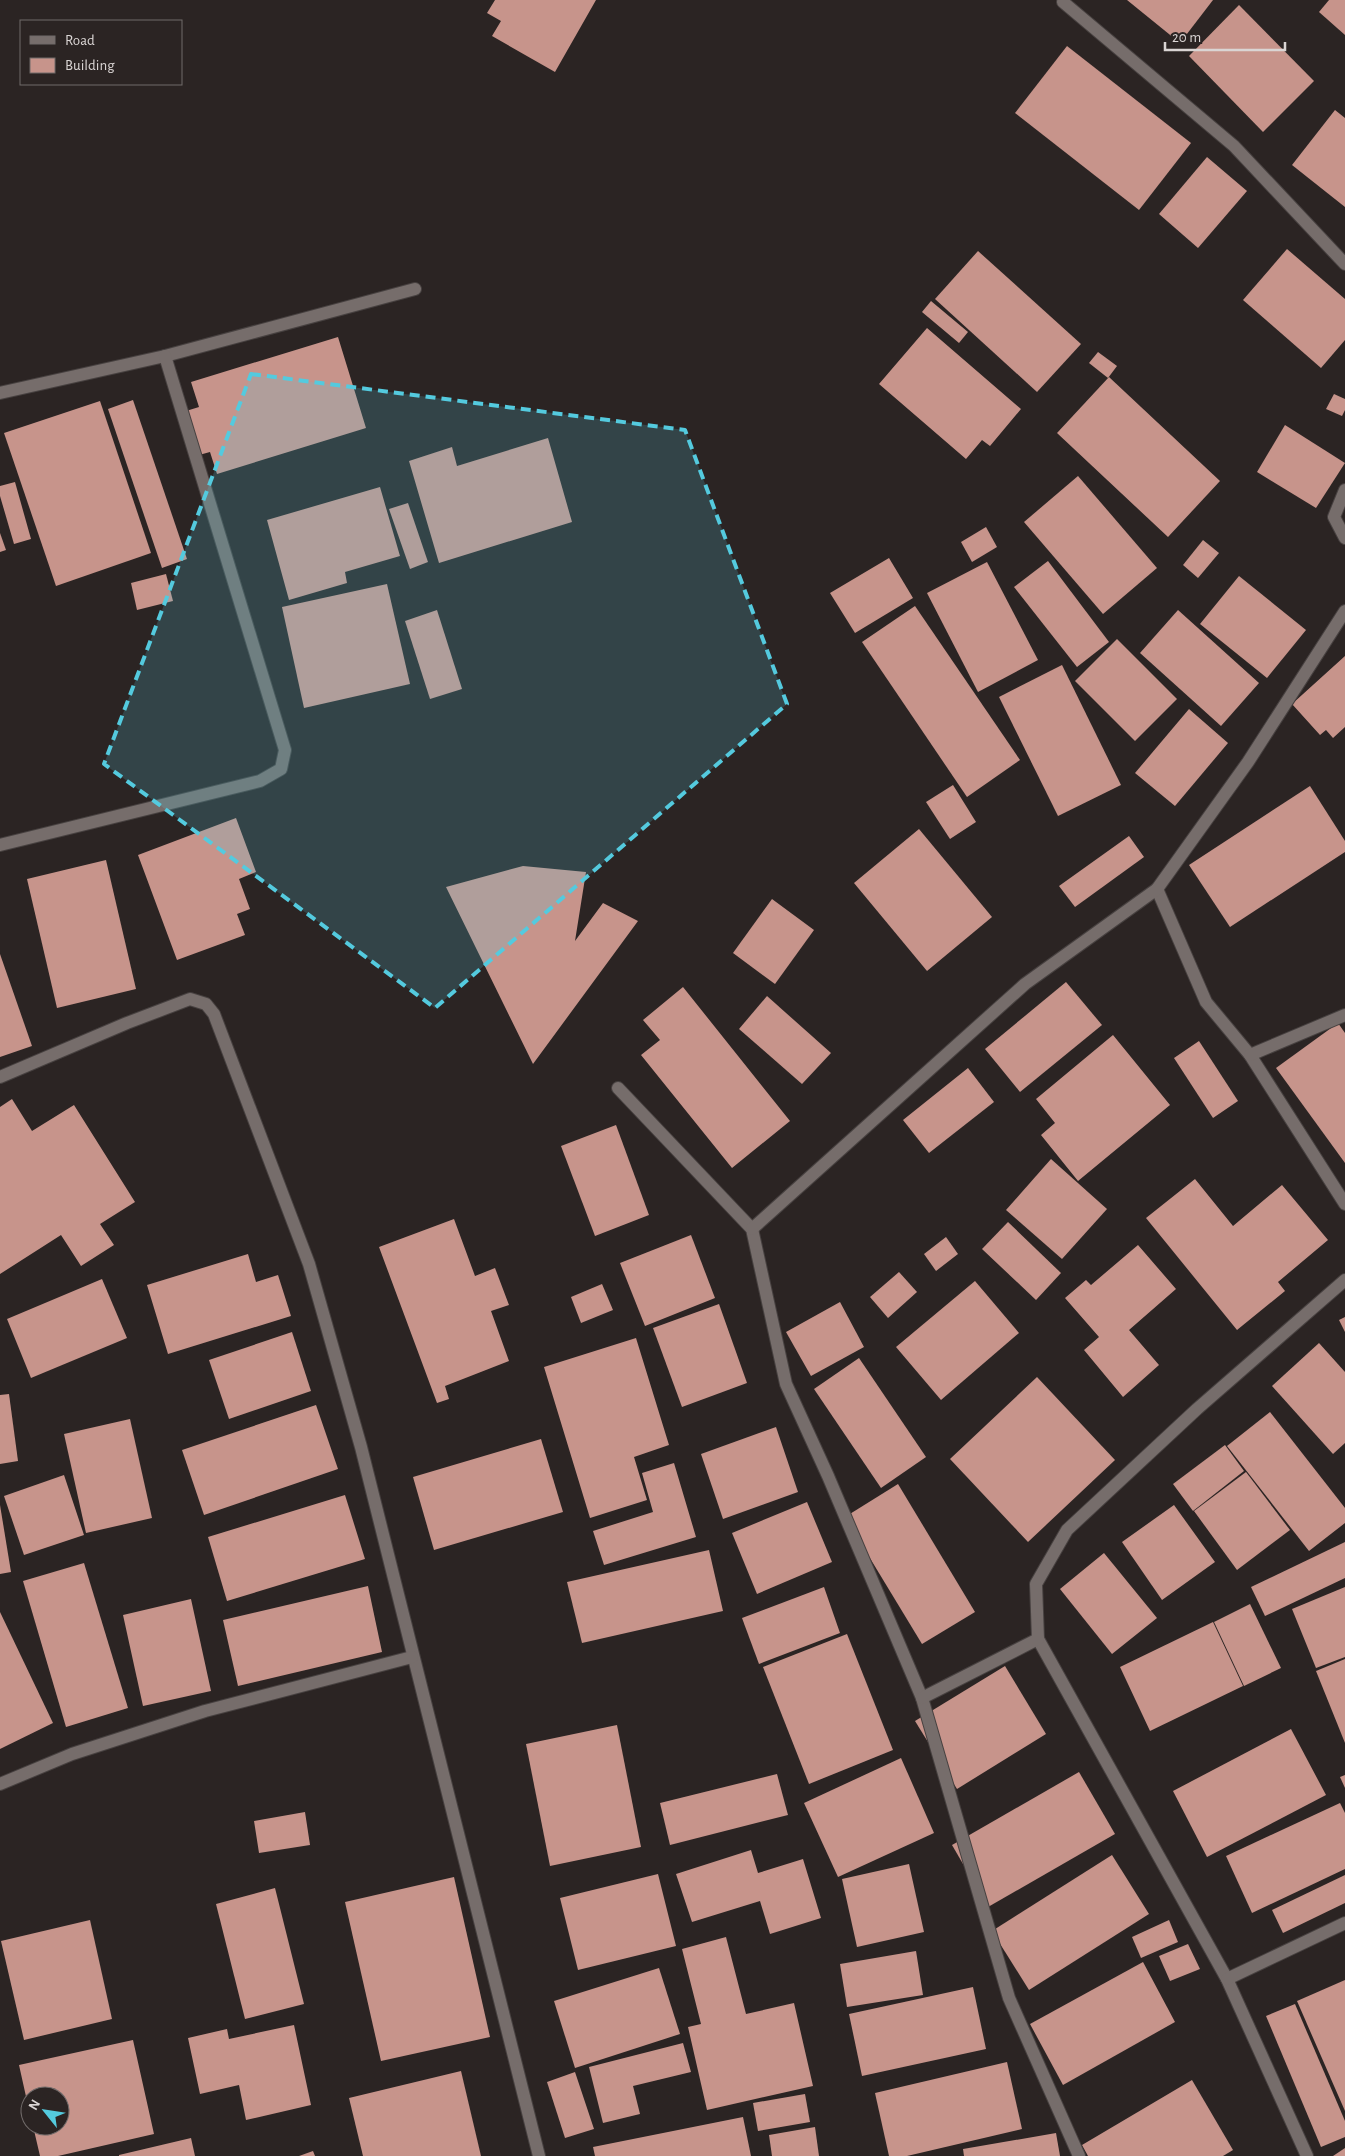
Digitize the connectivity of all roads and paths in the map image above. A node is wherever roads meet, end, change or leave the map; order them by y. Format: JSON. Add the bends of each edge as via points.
{"nodes":[{"id":1,"x":1063,"y":2,"type":"dead end"},
{"id":2,"x":1345,"y":264,"type":"edge"},
{"id":3,"x":415,"y":290,"type":"dead end"},
{"id":4,"x":166,"y":356,"type":"junction"},
{"id":5,"x":0,"y":392,"type":"edge"},
{"id":6,"x":1345,"y":490,"type":"edge"},
{"id":7,"x":1345,"y":538,"type":"edge"},
{"id":8,"x":1345,"y":611,"type":"edge"},
{"id":9,"x":0,"y":844,"type":"edge"},
{"id":10,"x":1157,"y":889,"type":"junction"},
{"id":11,"x":1345,"y":1015,"type":"edge"},
{"id":12,"x":1250,"y":1055,"type":"junction"},
{"id":13,"x":0,"y":1078,"type":"edge"},
{"id":14,"x":618,"y":1088,"type":"dead end"},
{"id":15,"x":1345,"y":1204,"type":"edge"},
{"id":16,"x":752,"y":1229,"type":"junction"},
{"id":17,"x":1345,"y":1280,"type":"edge"},
{"id":18,"x":1038,"y":1639,"type":"junction"},
{"id":19,"x":412,"y":1657,"type":"junction"},
{"id":20,"x":922,"y":1698,"type":"junction"},
{"id":21,"x":0,"y":1784,"type":"edge"},
{"id":22,"x":1345,"y":1923,"type":"edge"},
{"id":23,"x":1226,"y":1979,"type":"junction"},
{"id":24,"x":539,"y":2156,"type":"edge"},
{"id":25,"x":1079,"y":2156,"type":"edge"},
{"id":26,"x":1307,"y":2156,"type":"edge"}],
"edges":[{"from":1,"to":2,"type":"street","via":[[1234,146]]},
{"from":3,"to":4,"type":"street"},
{"from":4,"to":5,"type":"street"},
{"from":4,"to":9,"type":"street","via":[[285,750],[281,769],[247,785]]},
{"from":6,"to":7,"type":"street","via":[[1334,517]]},
{"from":8,"to":10,"type":"street","via":[[1248,762]]},
{"from":10,"to":12,"type":"street","via":[[1206,1002]]},
{"from":10,"to":16,"type":"street","via":[[1025,984]]},
{"from":11,"to":12,"type":"street"},
{"from":12,"to":15,"type":"street"},
{"from":13,"to":19,"type":"street","via":[[190,999],[206,1004],[214,1014],[310,1264],[361,1447]]},
{"from":14,"to":16,"type":"street"},
{"from":16,"to":20,"type":"street","via":[[786,1384]]},
{"from":17,"to":18,"type":"street","via":[[1197,1409],[1067,1530],[1036,1584]]},
{"from":18,"to":20,"type":"street"},
{"from":18,"to":23,"type":"street"},
{"from":19,"to":21,"type":"street","via":[[205,1711],[72,1754]]},
{"from":19,"to":24,"type":"street"},
{"from":20,"to":25,"type":"street","via":[[1009,1998]]},
{"from":22,"to":23,"type":"street"},
{"from":23,"to":26,"type":"street"}]}
